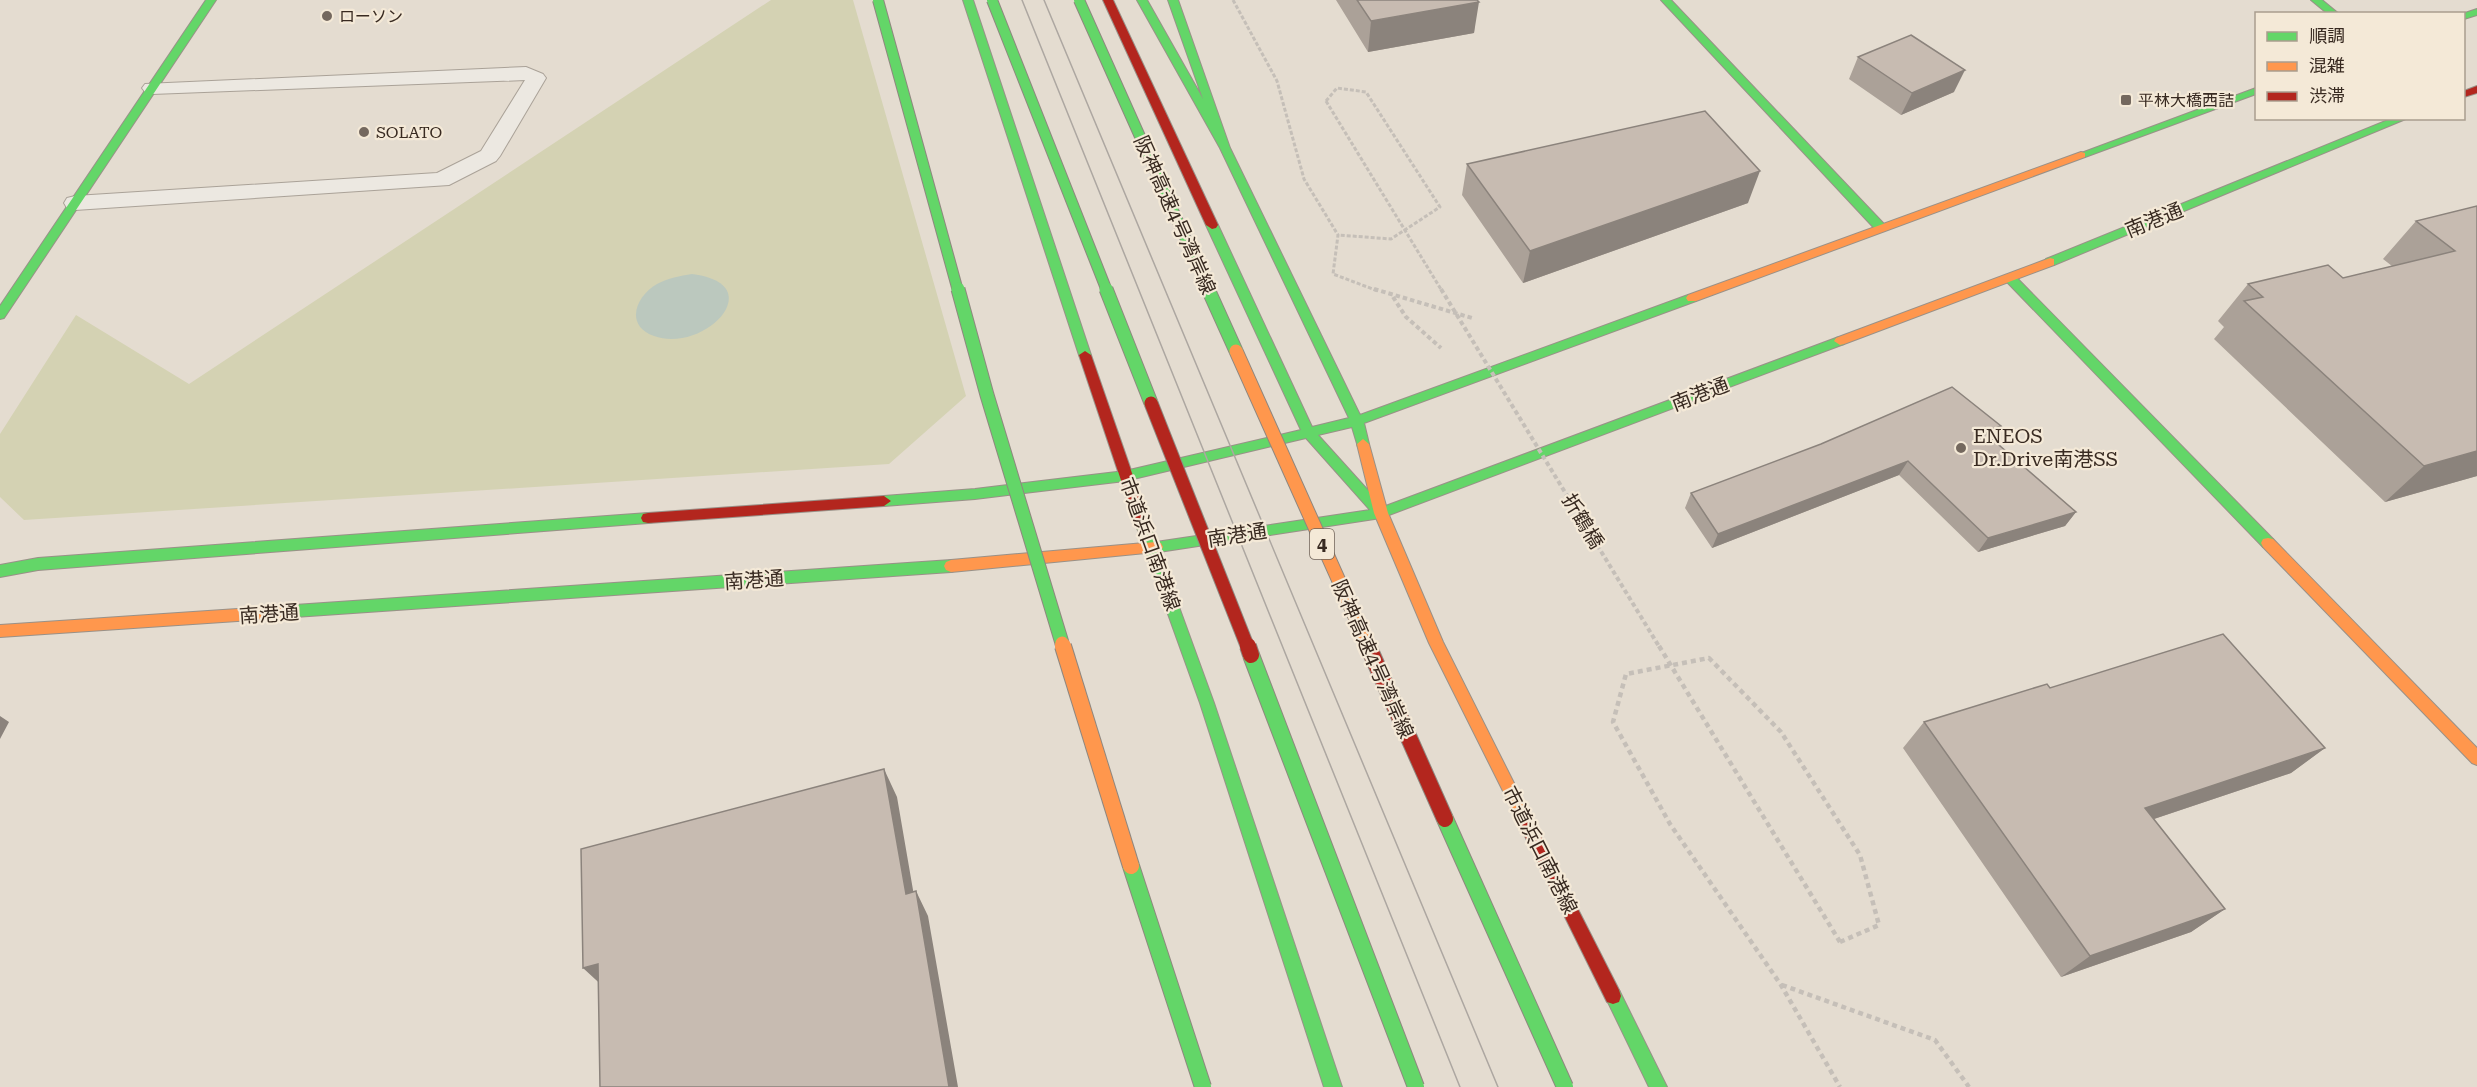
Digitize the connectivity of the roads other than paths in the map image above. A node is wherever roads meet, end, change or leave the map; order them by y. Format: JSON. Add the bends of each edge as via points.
{"nodes":[{"id":1,"x":211,"y":0,"type":"edge"},
{"id":2,"x":878,"y":0,"type":"edge"},
{"id":3,"x":968,"y":0,"type":"edge"},
{"id":4,"x":992,"y":0,"type":"edge"},
{"id":5,"x":1079,"y":0,"type":"edge"},
{"id":6,"x":1108,"y":0,"type":"edge"},
{"id":7,"x":1142,"y":0,"type":"edge"},
{"id":8,"x":1173,"y":0,"type":"edge"},
{"id":9,"x":1666,"y":0,"type":"edge"},
{"id":10,"x":2316,"y":0,"type":"edge"},
{"id":11,"x":2332,"y":12,"type":"edge"},
{"id":12,"x":152,"y":88,"type":"junction"},
{"id":13,"x":2255,"y":91,"type":"edge"},
{"id":14,"x":2398,"y":120,"type":"edge"},
{"id":15,"x":1225,"y":148,"type":"junction"},
{"id":16,"x":75,"y":203,"type":"junction"},
{"id":17,"x":1880,"y":227,"type":"junction"},
{"id":18,"x":2010,"y":278,"type":"junction"},
{"id":19,"x":0,"y":315,"type":"edge"},
{"id":20,"x":1357,"y":421,"type":"junction"},
{"id":21,"x":1309,"y":433,"type":"junction"},
{"id":22,"x":1125,"y":476,"type":"junction"},
{"id":23,"x":1381,"y":513,"type":"junction"},
{"id":24,"x":1151,"y":548,"type":"junction"},
{"id":25,"x":0,"y":571,"type":"edge"},
{"id":26,"x":0,"y":631,"type":"edge"},
{"id":27,"x":2477,"y":758,"type":"edge"},
{"id":28,"x":1203,"y":1087,"type":"edge"},
{"id":29,"x":1333,"y":1087,"type":"edge"},
{"id":30,"x":1416,"y":1087,"type":"edge"},
{"id":31,"x":1565,"y":1087,"type":"edge"},
{"id":32,"x":1658,"y":1087,"type":"edge"}],
"edges":[{"from":1,"to":12,"type":"main road"},
{"from":2,"to":28,"type":"main road","bridge":true,"via":[[987,395],[1110,800]]},
{"from":3,"to":22,"type":"main road","name":"市道浜口南港線"},
{"from":4,"to":30,"type":"main road","bridge":true},
{"from":5,"to":31,"type":"main road","name":"阪神高速4号湾岸線","number":"4","bridge":true},
{"from":6,"to":21,"type":"main road","name":"市道浜口南港線"},
{"from":7,"to":15,"type":"main road"},
{"from":8,"to":15,"type":"main road","name":"市道浜口南港線"},
{"from":9,"to":17,"type":"main road"},
{"from":10,"to":11,"type":"main road"},
{"from":12,"to":16,"type":"main road"},
{"from":12,"to":16,"type":"lane","via":[[526,73],[536,78],[489,156],[441,180]]},
{"from":13,"to":17,"type":"main road"},
{"from":14,"to":18,"type":"main road","name":"南港通"},
{"from":15,"to":20,"type":"main road","name":"市道浜口南港線"},
{"from":16,"to":19,"type":"main road"},
{"from":17,"to":20,"type":"main road"},
{"from":18,"to":23,"type":"main road","name":"南港通"},
{"from":18,"to":27,"type":"main road"},
{"from":20,"to":21,"type":"main road"},
{"from":20,"to":23,"type":"main road","name":"市道浜口南港線"},
{"from":21,"to":22,"type":"main road"},
{"from":21,"to":23,"type":"main road","name":"市道浜口南港線"},
{"from":22,"to":24,"type":"main road","name":"市道浜口南港線"},
{"from":22,"to":25,"type":"main road","via":[[975,494],[38,564]]},
{"from":23,"to":24,"type":"main road","name":"南港通"},
{"from":23,"to":32,"type":"main road","name":"市道浜口南港線","via":[[1436,643]]},
{"from":24,"to":26,"type":"main road","name":"南港通","via":[[983,564]]},
{"from":24,"to":29,"type":"main road","name":"市道浜口南港線","via":[[1207,703]]}]}
